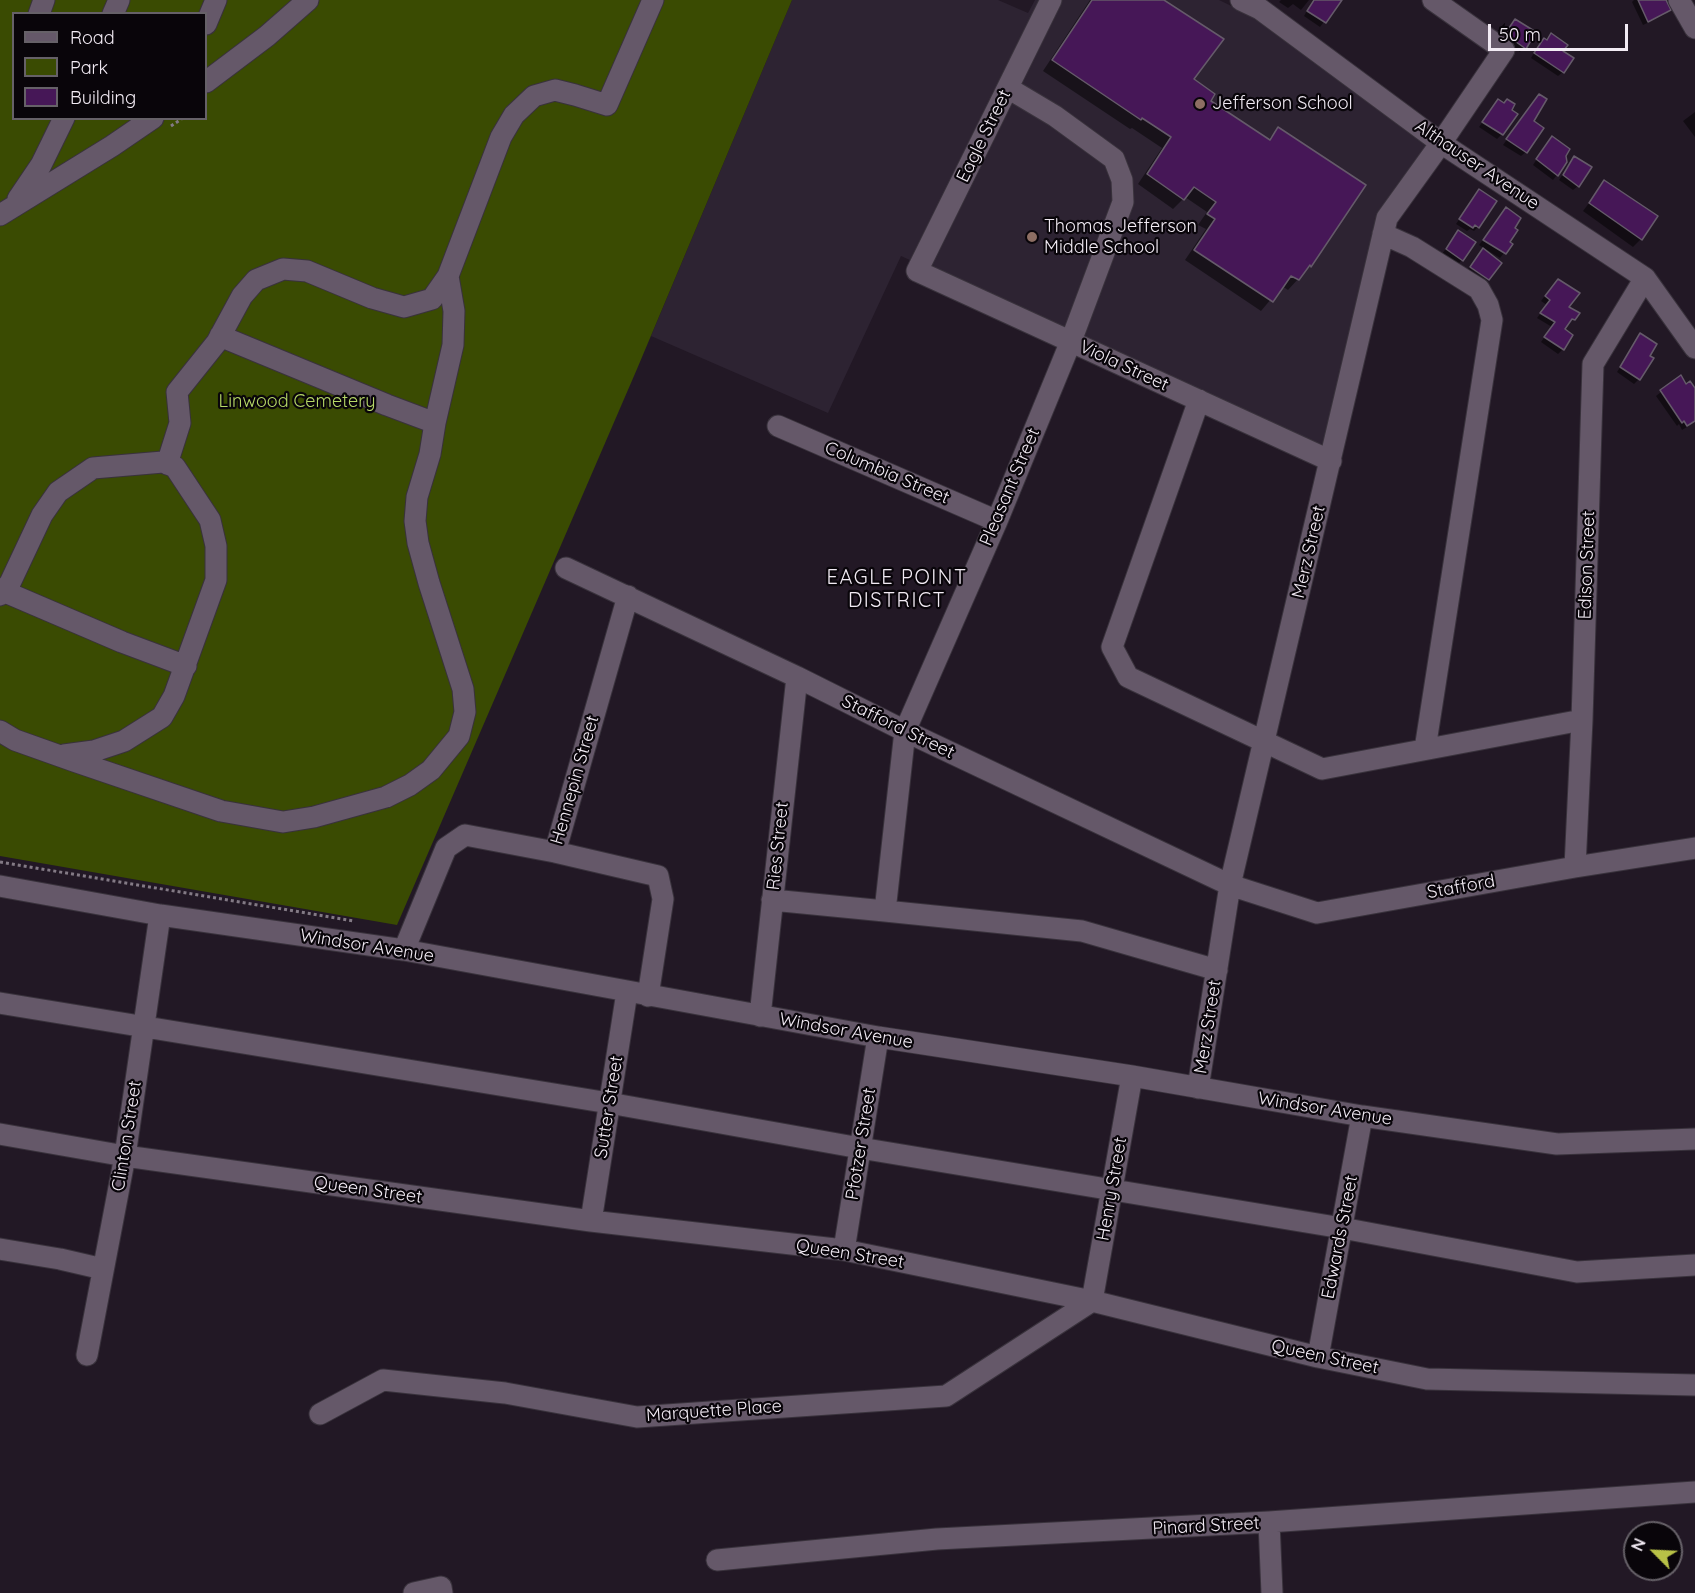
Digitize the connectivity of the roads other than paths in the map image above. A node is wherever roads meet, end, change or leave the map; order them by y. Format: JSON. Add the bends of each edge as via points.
{"nodes":[{"id":1,"x":216,"y":0,"type":"edge"},
{"id":2,"x":308,"y":0,"type":"edge"},
{"id":3,"x":653,"y":0,"type":"edge"},
{"id":4,"x":1051,"y":0,"type":"edge"},
{"id":5,"x":1241,"y":0,"type":"edge"},
{"id":6,"x":1433,"y":0,"type":"edge"},
{"id":7,"x":1679,"y":0,"type":"edge"},
{"id":8,"x":207,"y":22,"type":"edge"},
{"id":9,"x":1695,"y":28,"type":"edge"},
{"id":10,"x":207,"y":81,"type":"edge"},
{"id":11,"x":1008,"y":88,"type":"junction"},
{"id":12,"x":63,"y":120,"type":"edge"},
{"id":13,"x":150,"y":120,"type":"edge"},
{"id":14,"x":1442,"y":143,"type":"junction"},
{"id":15,"x":7,"y":210,"type":"edge"},
{"id":16,"x":1383,"y":234,"type":"junction"},
{"id":17,"x":917,"y":272,"type":"joint"},
{"id":18,"x":448,"y":276,"type":"junction"},
{"id":19,"x":1645,"y":278,"type":"junction"},
{"id":20,"x":220,"y":336,"type":"junction"},
{"id":21,"x":1071,"y":341,"type":"junction"},
{"id":22,"x":1695,"y":348,"type":"edge"},
{"id":23,"x":1199,"y":400,"type":"junction"},
{"id":24,"x":435,"y":423,"type":"junction"},
{"id":25,"x":778,"y":426,"type":"dead end"},
{"id":26,"x":1331,"y":461,"type":"junction"},
{"id":27,"x":168,"y":464,"type":"junction"},
{"id":28,"x":997,"y":521,"type":"junction"},
{"id":29,"x":566,"y":568,"type":"dead end"},
{"id":30,"x":1,"y":593,"type":"edge"},
{"id":31,"x":628,"y":596,"type":"junction"},
{"id":32,"x":186,"y":666,"type":"junction"},
{"id":33,"x":797,"y":677,"type":"junction"},
{"id":34,"x":1582,"y":720,"type":"junction"},
{"id":35,"x":0,"y":731,"type":"edge"},
{"id":36,"x":905,"y":731,"type":"junction"},
{"id":37,"x":1264,"y":742,"type":"junction"},
{"id":38,"x":1425,"y":749,"type":"junction"},
{"id":39,"x":57,"y":755,"type":"junction"},
{"id":40,"x":1695,"y":848,"type":"edge"},
{"id":41,"x":555,"y":852,"type":"junction"},
{"id":42,"x":1575,"y":867,"type":"junction"},
{"id":43,"x":1230,"y":885,"type":"junction"},
{"id":44,"x":0,"y":886,"type":"edge"},
{"id":45,"x":772,"y":900,"type":"junction"},
{"id":46,"x":885,"y":911,"type":"junction"},
{"id":47,"x":160,"y":915,"type":"junction"},
{"id":48,"x":404,"y":950,"type":"junction"},
{"id":49,"x":1216,"y":970,"type":"junction"},
{"id":50,"x":638,"y":994,"type":"junction"},
{"id":51,"x":0,"y":1004,"type":"edge"},
{"id":52,"x":760,"y":1016,"type":"junction"},
{"id":53,"x":144,"y":1026,"type":"junction"},
{"id":54,"x":878,"y":1037,"type":"junction"},
{"id":55,"x":1132,"y":1076,"type":"junction"},
{"id":56,"x":1198,"y":1088,"type":"junction"},
{"id":57,"x":609,"y":1103,"type":"junction"},
{"id":58,"x":1362,"y":1116,"type":"junction"},
{"id":59,"x":0,"y":1134,"type":"edge"},
{"id":60,"x":1695,"y":1139,"type":"edge"},
{"id":61,"x":860,"y":1148,"type":"junction"},
{"id":62,"x":125,"y":1156,"type":"junction"},
{"id":63,"x":1112,"y":1190,"type":"junction"},
{"id":64,"x":591,"y":1221,"type":"junction"},
{"id":65,"x":1341,"y":1228,"type":"junction"},
{"id":66,"x":0,"y":1250,"type":"edge"},
{"id":67,"x":844,"y":1250,"type":"junction"},
{"id":68,"x":1695,"y":1265,"type":"edge"},
{"id":69,"x":103,"y":1269,"type":"junction"},
{"id":70,"x":1092,"y":1301,"type":"junction"},
{"id":71,"x":87,"y":1355,"type":"dead end"},
{"id":72,"x":1318,"y":1357,"type":"junction"},
{"id":73,"x":1695,"y":1385,"type":"edge"},
{"id":74,"x":320,"y":1414,"type":"dead end"},
{"id":75,"x":1695,"y":1492,"type":"edge"},
{"id":76,"x":1269,"y":1522,"type":"junction"},
{"id":77,"x":717,"y":1560,"type":"dead end"},
{"id":78,"x":442,"y":1590,"type":"edge"},
{"id":79,"x":414,"y":1593,"type":"edge"},
{"id":80,"x":1272,"y":1593,"type":"edge"}],
"edges":[{"from":1,"to":8,"type":"street"},
{"from":2,"to":10,"type":"street"},
{"from":3,"to":18,"type":"street","via":[[607,105],[555,90],[534,96],[514,115],[501,137]]},
{"from":4,"to":11,"type":"street","name":"Eagle Street"},
{"from":5,"to":14,"type":"street","name":"Althauser Avenue","via":[[1260,9]]},
{"from":6,"to":14,"type":"street","name":"Merz Street","via":[[1504,50]]},
{"from":7,"to":9,"type":"street"},
{"from":11,"to":17,"type":"street","name":"Eagle Street"},
{"from":11,"to":21,"type":"street","name":"Pleasant Street","via":[[1055,116],[1113,159],[1122,180],[1123,202]]},
{"from":12,"to":15,"type":"street","via":[[40,165]]},
{"from":13,"to":15,"type":"street"},
{"from":14,"to":16,"type":"street","name":"Merz Street","via":[[1387,218]]},
{"from":14,"to":19,"type":"street","name":"Althauser Avenue"},
{"from":16,"to":26,"type":"street","name":"Merz Street"},
{"from":16,"to":38,"type":"street","via":[[1412,247],[1479,289],[1492,320]]},
{"from":17,"to":21,"type":"street","name":"Viola Street"},
{"from":18,"to":20,"type":"street","via":[[432,299],[404,307],[308,271],[283,269],[256,280],[242,296]]},
{"from":18,"to":24,"type":"street","via":[[454,311],[453,345]]},
{"from":19,"to":22,"type":"street","name":"Althauser Avenue"},
{"from":19,"to":34,"type":"street","name":"Edison Street","via":[[1593,364]]},
{"from":20,"to":24,"type":"street"},
{"from":20,"to":27,"type":"street","via":[[177,392],[180,423]]},
{"from":21,"to":23,"type":"street","name":"Viola Street"},
{"from":21,"to":28,"type":"street","name":"Pleasant Street"},
{"from":23,"to":26,"type":"street","name":"Viola Street"},
{"from":23,"to":37,"type":"street","via":[[1112,647],[1128,676]]},
{"from":24,"to":39,"type":"street","via":[[415,521],[465,712],[459,736],[431,770],[386,797],[283,822],[221,811]]},
{"from":25,"to":28,"type":"street","name":"Columbia Street"},
{"from":26,"to":37,"type":"street","name":"Merz Street"},
{"from":27,"to":30,"type":"street","via":[[93,468],[58,492]]},
{"from":27,"to":32,"type":"street","via":[[175,467],[210,520],[216,546],[216,580]]},
{"from":28,"to":36,"type":"street","name":"Pleasant Street"},
{"from":29,"to":31,"type":"street","name":"Stafford Street"},
{"from":30,"to":32,"type":"street"},
{"from":31,"to":33,"type":"street","name":"Stafford Street"},
{"from":31,"to":41,"type":"street","name":"Hennepin Street"},
{"from":32,"to":39,"type":"street","via":[[162,717],[124,741],[94,751]]},
{"from":33,"to":36,"type":"street","name":"Stafford Street"},
{"from":33,"to":45,"type":"street","name":"Ries Street"},
{"from":34,"to":38,"type":"street"},
{"from":34,"to":42,"type":"street","name":"Edison Street"},
{"from":35,"to":39,"type":"street"},
{"from":36,"to":43,"type":"street","name":"Stafford Street"},
{"from":36,"to":46,"type":"street","name":"Pleasant Street"},
{"from":37,"to":38,"type":"street","via":[[1322,769]]},
{"from":37,"to":43,"type":"street","name":"Merz Street"},
{"from":40,"to":42,"type":"street","name":"Stafford"},
{"from":41,"to":48,"type":"street","name":"Hennepin Street","via":[[465,835],[446,848]]},
{"from":41,"to":50,"type":"street","name":"Sutter Street","via":[[658,876],[663,899]]},
{"from":42,"to":43,"type":"street","name":"Stafford","via":[[1317,913]]},
{"from":43,"to":49,"type":"street","name":"Merz Street"},
{"from":44,"to":47,"type":"street","name":"Windsor Avenue"},
{"from":45,"to":46,"type":"street"},
{"from":45,"to":52,"type":"street","name":"Ries Street"},
{"from":46,"to":49,"type":"street","via":[[1082,931]]},
{"from":47,"to":48,"type":"street","name":"Windsor Avenue"},
{"from":47,"to":53,"type":"street","name":"Clinton Street"},
{"from":48,"to":50,"type":"street","name":"Windsor Avenue"},
{"from":49,"to":56,"type":"street","name":"Merz Street"},
{"from":50,"to":52,"type":"street","name":"Windsor Avenue"},
{"from":50,"to":57,"type":"street","name":"Sutter Street"},
{"from":51,"to":53,"type":"street"},
{"from":52,"to":54,"type":"street","name":"Windsor Avenue"},
{"from":53,"to":57,"type":"street"},
{"from":53,"to":62,"type":"street","name":"Clinton Street"},
{"from":54,"to":55,"type":"street","name":"Windsor Avenue"},
{"from":54,"to":61,"type":"street","name":"Pfotzer Street"},
{"from":55,"to":56,"type":"street","name":"Windsor Avenue"},
{"from":55,"to":63,"type":"street","name":"Henry Street"},
{"from":56,"to":58,"type":"street","name":"Windsor Avenue"},
{"from":57,"to":61,"type":"street"},
{"from":57,"to":64,"type":"street","name":"Sutter Street"},
{"from":58,"to":60,"type":"street","name":"Windsor Avenue","via":[[1557,1144]]},
{"from":58,"to":65,"type":"street","name":"Edwards Street"},
{"from":59,"to":62,"type":"street","name":"Queen Street"},
{"from":61,"to":63,"type":"street"},
{"from":61,"to":67,"type":"street","name":"Pfotzer Street"},
{"from":62,"to":64,"type":"street","name":"Queen Street"},
{"from":62,"to":69,"type":"street","name":"Clinton Street"},
{"from":63,"to":65,"type":"street"},
{"from":63,"to":70,"type":"street","name":"Henry Street"},
{"from":64,"to":67,"type":"street","name":"Queen Street"},
{"from":65,"to":68,"type":"street","via":[[1577,1272]]},
{"from":65,"to":72,"type":"street","name":"Edwards Street"},
{"from":66,"to":69,"type":"street"},
{"from":67,"to":70,"type":"street","name":"Queen Street"},
{"from":69,"to":71,"type":"street","name":"Clinton Street"},
{"from":70,"to":72,"type":"street","name":"Queen Street"},
{"from":70,"to":74,"type":"street","name":"Marquette Place","via":[[946,1396],[637,1417],[505,1393],[383,1380]]},
{"from":72,"to":73,"type":"street","name":"Queen Street","via":[[1427,1379]]},
{"from":75,"to":76,"type":"street","name":"Pinard Street"},
{"from":76,"to":77,"type":"street","name":"Pinard Street","via":[[937,1539]]},
{"from":76,"to":80,"type":"street"},
{"from":78,"to":79,"type":"street"}]}
